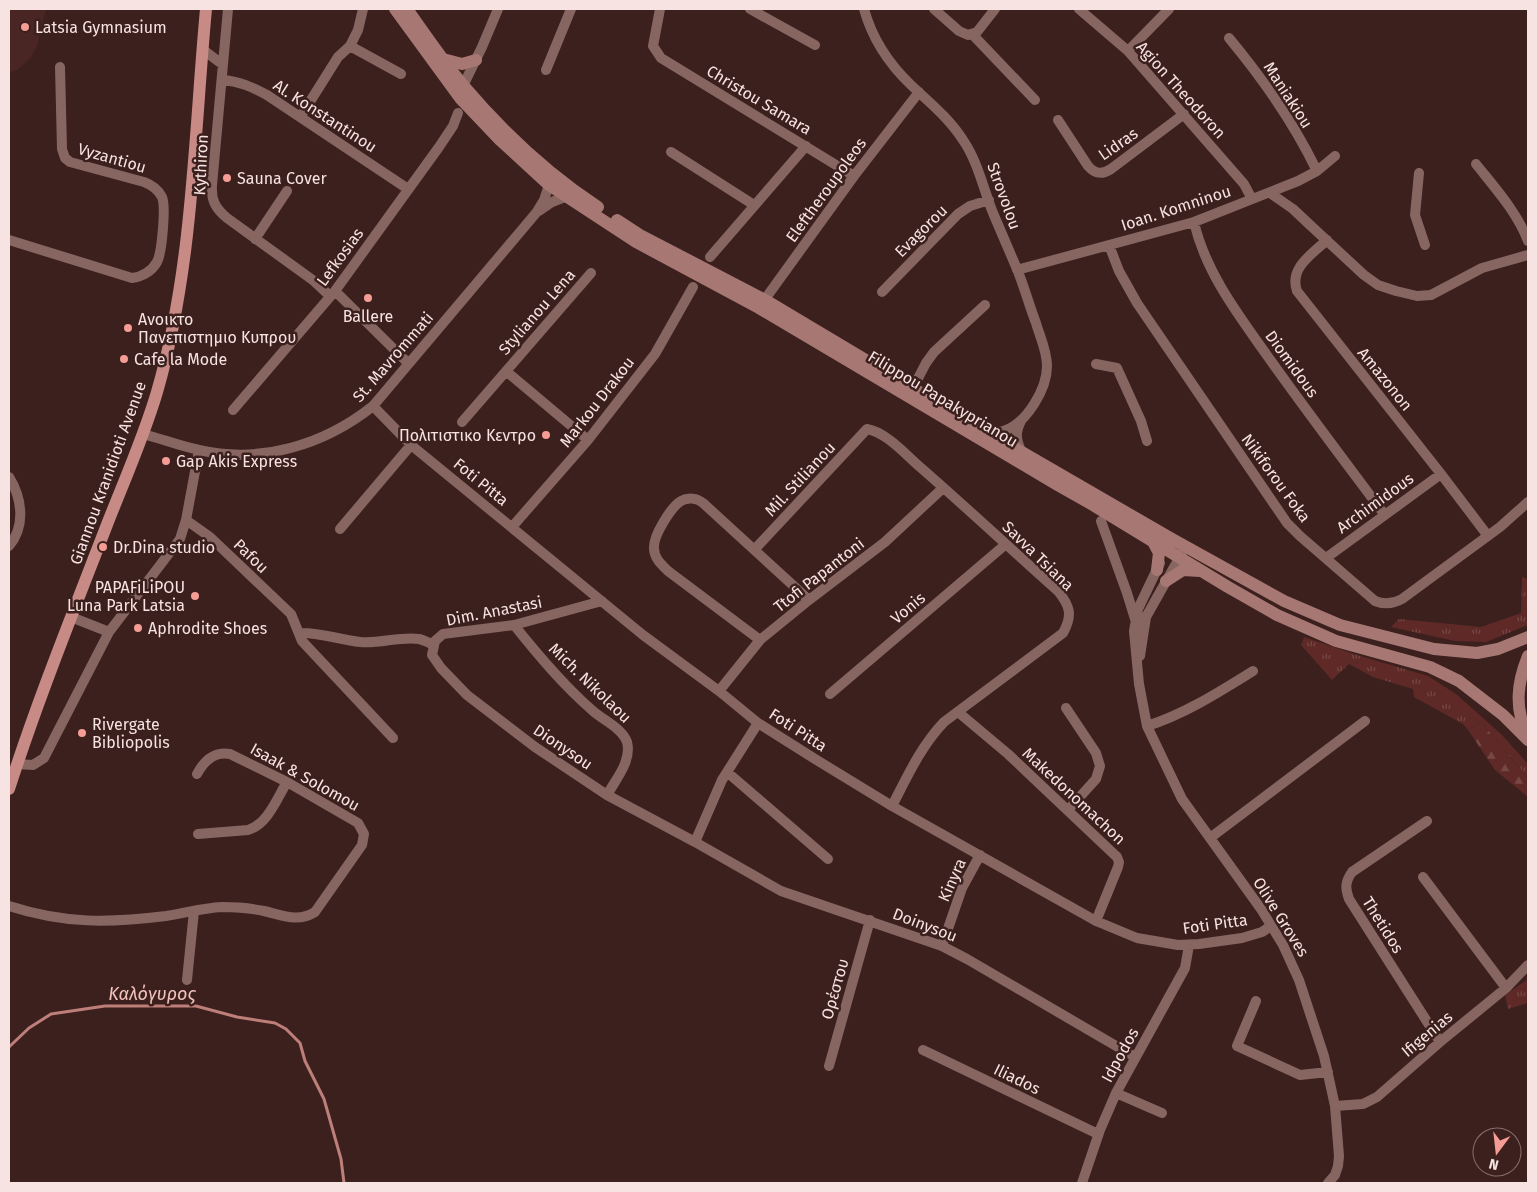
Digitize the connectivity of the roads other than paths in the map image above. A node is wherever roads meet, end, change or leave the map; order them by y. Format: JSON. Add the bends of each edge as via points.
{"nodes":[{"id":1,"x":228,"y":9,"type":"edge"},
{"id":2,"x":363,"y":9,"type":"edge"},
{"id":3,"x":395,"y":9,"type":"edge"},
{"id":4,"x":407,"y":9,"type":"edge"},
{"id":5,"x":498,"y":9,"type":"edge"},
{"id":6,"x":571,"y":9,"type":"edge"},
{"id":7,"x":660,"y":9,"type":"edge"},
{"id":8,"x":750,"y":9,"type":"edge"},
{"id":9,"x":864,"y":9,"type":"edge"},
{"id":10,"x":934,"y":9,"type":"edge"},
{"id":11,"x":995,"y":9,"type":"edge"},
{"id":12,"x":1079,"y":9,"type":"edge"},
{"id":13,"x":1169,"y":9,"type":"edge"},
{"id":14,"x":206,"y":10,"type":"edge"},
{"id":15,"x":972,"y":34,"type":"junction"},
{"id":16,"x":1229,"y":38,"type":"dead end"},
{"id":17,"x":815,"y":45,"type":"dead end"},
{"id":18,"x":350,"y":46,"type":"junction"},
{"id":19,"x":482,"y":47,"type":"junction"},
{"id":20,"x":202,"y":49,"type":"junction"},
{"id":21,"x":1128,"y":51,"type":"junction"},
{"id":22,"x":444,"y":59,"type":"junction"},
{"id":23,"x":476,"y":60,"type":"junction"},
{"id":24,"x":222,"y":64,"type":"junction"},
{"id":25,"x":60,"y":67,"type":"dead end"},
{"id":26,"x":546,"y":70,"type":"dead end"},
{"id":27,"x":401,"y":74,"type":"dead end"},
{"id":28,"x":222,"y":80,"type":"junction"},
{"id":29,"x":919,"y":92,"type":"junction"},
{"id":30,"x":463,"y":98,"type":"junction"},
{"id":31,"x":1035,"y":100,"type":"dead end"},
{"id":32,"x":1184,"y":114,"type":"junction"},
{"id":33,"x":301,"y":116,"type":"junction"},
{"id":34,"x":1058,"y":120,"type":"dead end"},
{"id":35,"x":806,"y":146,"type":"junction"},
{"id":36,"x":671,"y":152,"type":"dead end"},
{"id":37,"x":1336,"y":156,"type":"dead end"},
{"id":38,"x":1476,"y":164,"type":"dead end"},
{"id":39,"x":1317,"y":171,"type":"junction"},
{"id":40,"x":1419,"y":173,"type":"dead end"},
{"id":41,"x":854,"y":176,"type":"junction"},
{"id":42,"x":549,"y":185,"type":"junction"},
{"id":43,"x":408,"y":189,"type":"junction"},
{"id":44,"x":287,"y":191,"type":"dead end"},
{"id":45,"x":1270,"y":192,"type":"junction"},
{"id":46,"x":565,"y":196,"type":"junction"},
{"id":47,"x":1252,"y":199,"type":"junction"},
{"id":48,"x":988,"y":200,"type":"junction"},
{"id":49,"x":754,"y":205,"type":"junction"},
{"id":50,"x":536,"y":213,"type":"junction"},
{"id":51,"x":1194,"y":222,"type":"junction"},
{"id":52,"x":255,"y":239,"type":"junction"},
{"id":53,"x":9,"y":240,"type":"edge"},
{"id":54,"x":1327,"y":240,"type":"junction"},
{"id":55,"x":1528,"y":241,"type":"edge"},
{"id":56,"x":1109,"y":245,"type":"junction"},
{"id":57,"x":1425,"y":245,"type":"dead end"},
{"id":58,"x":1528,"y":254,"type":"edge"},
{"id":59,"x":710,"y":257,"type":"dead end"},
{"id":60,"x":1017,"y":270,"type":"junction"},
{"id":61,"x":590,"y":273,"type":"dead end"},
{"id":62,"x":693,"y":287,"type":"dead end"},
{"id":63,"x":882,"y":292,"type":"dead end"},
{"id":64,"x":332,"y":293,"type":"junction"},
{"id":65,"x":762,"y":304,"type":"junction"},
{"id":66,"x":985,"y":305,"type":"dead end"},
{"id":67,"x":408,"y":363,"type":"junction"},
{"id":68,"x":1096,"y":364,"type":"dead end"},
{"id":69,"x":506,"y":372,"type":"junction"},
{"id":70,"x":914,"y":388,"type":"junction"},
{"id":71,"x":373,"y":406,"type":"junction"},
{"id":72,"x":233,"y":410,"type":"dead end"},
{"id":73,"x":1023,"y":418,"type":"junction"},
{"id":74,"x":462,"y":422,"type":"dead end"},
{"id":75,"x":868,"y":429,"type":"joint"},
{"id":76,"x":987,"y":432,"type":"junction"},
{"id":77,"x":143,"y":434,"type":"junction"},
{"id":78,"x":588,"y":440,"type":"junction"},
{"id":79,"x":1147,"y":441,"type":"dead end"},
{"id":80,"x":412,"y":445,"type":"junction"},
{"id":81,"x":199,"y":450,"type":"junction"},
{"id":82,"x":1021,"y":451,"type":"junction"},
{"id":83,"x":1442,"y":474,"type":"junction"},
{"id":84,"x":9,"y":477,"type":"edge"},
{"id":85,"x":944,"y":488,"type":"junction"},
{"id":86,"x":1528,"y":502,"type":"edge"},
{"id":87,"x":1384,"y":514,"type":"junction"},
{"id":88,"x":186,"y":520,"type":"junction"},
{"id":89,"x":1101,"y":521,"type":"dead end"},
{"id":90,"x":512,"y":526,"type":"junction"},
{"id":91,"x":340,"y":529,"type":"dead end"},
{"id":92,"x":1488,"y":536,"type":"junction"},
{"id":93,"x":1152,"y":540,"type":"junction"},
{"id":94,"x":1006,"y":544,"type":"junction"},
{"id":95,"x":1169,"y":544,"type":"junction"},
{"id":96,"x":9,"y":546,"type":"edge"},
{"id":97,"x":755,"y":549,"type":"junction"},
{"id":98,"x":1183,"y":552,"type":"junction"},
{"id":99,"x":1326,"y":558,"type":"junction"},
{"id":100,"x":1157,"y":570,"type":"junction"},
{"id":101,"x":1205,"y":573,"type":"junction"},
{"id":102,"x":1166,"y":581,"type":"junction"},
{"id":103,"x":809,"y":600,"type":"junction"},
{"id":104,"x":602,"y":601,"type":"junction"},
{"id":105,"x":71,"y":617,"type":"junction"},
{"id":106,"x":1135,"y":620,"type":"junction"},
{"id":107,"x":514,"y":625,"type":"junction"},
{"id":108,"x":109,"y":632,"type":"junction"},
{"id":109,"x":299,"y":632,"type":"junction"},
{"id":110,"x":1528,"y":638,"type":"edge"},
{"id":111,"x":760,"y":640,"type":"junction"},
{"id":112,"x":433,"y":650,"type":"junction"},
{"id":113,"x":1528,"y":656,"type":"edge"},
{"id":114,"x":1253,"y":671,"type":"dead end"},
{"id":115,"x":1139,"y":684,"type":"junction"},
{"id":116,"x":719,"y":691,"type":"junction"},
{"id":117,"x":830,"y":694,"type":"dead end"},
{"id":118,"x":1066,"y":708,"type":"dead end"},
{"id":119,"x":958,"y":712,"type":"junction"},
{"id":120,"x":1365,"y":721,"type":"dead end"},
{"id":121,"x":758,"y":722,"type":"junction"},
{"id":122,"x":1148,"y":726,"type":"junction"},
{"id":123,"x":1528,"y":736,"type":"edge"},
{"id":124,"x":393,"y":738,"type":"dead end"},
{"id":125,"x":1528,"y":740,"type":"edge"},
{"id":126,"x":17,"y":764,"type":"junction"},
{"id":127,"x":727,"y":772,"type":"junction"},
{"id":128,"x":197,"y":774,"type":"dead end"},
{"id":129,"x":287,"y":782,"type":"junction"},
{"id":130,"x":9,"y":789,"type":"edge"},
{"id":131,"x":607,"y":795,"type":"junction"},
{"id":132,"x":892,"y":806,"type":"junction"},
{"id":133,"x":1068,"y":810,"type":"junction"},
{"id":134,"x":1426,"y":821,"type":"dead end"},
{"id":135,"x":198,"y":834,"type":"dead end"},
{"id":136,"x":1210,"y":838,"type":"junction"},
{"id":137,"x":695,"y":842,"type":"junction"},
{"id":138,"x":980,"y":855,"type":"junction"},
{"id":139,"x":828,"y":859,"type":"dead end"},
{"id":140,"x":1423,"y":877,"type":"dead end"},
{"id":141,"x":9,"y":906,"type":"edge"},
{"id":142,"x":194,"y":911,"type":"junction"},
{"id":143,"x":870,"y":920,"type":"junction"},
{"id":144,"x":1096,"y":921,"type":"junction"},
{"id":145,"x":1271,"y":926,"type":"junction"},
{"id":146,"x":1189,"y":945,"type":"junction"},
{"id":147,"x":942,"y":946,"type":"junction"},
{"id":148,"x":1528,"y":965,"type":"edge"},
{"id":149,"x":187,"y":980,"type":"dead end"},
{"id":150,"x":1506,"y":988,"type":"junction"},
{"id":151,"x":1256,"y":1000,"type":"dead end"},
{"id":152,"x":1440,"y":1042,"type":"junction"},
{"id":153,"x":923,"y":1050,"type":"dead end"},
{"id":154,"x":1134,"y":1057,"type":"junction"},
{"id":155,"x":829,"y":1066,"type":"dead end"},
{"id":156,"x":1328,"y":1072,"type":"junction"},
{"id":157,"x":1116,"y":1093,"type":"junction"},
{"id":158,"x":1335,"y":1106,"type":"junction"},
{"id":159,"x":1162,"y":1113,"type":"dead end"},
{"id":160,"x":1098,"y":1134,"type":"junction"},
{"id":161,"x":1082,"y":1183,"type":"edge"},
{"id":162,"x":1328,"y":1183,"type":"edge"}],
"edges":[{"from":1,"to":24,"type":"street","name":"Kythiron"},
{"from":2,"to":18,"type":"street"},
{"from":3,"to":30,"type":"main road","name":"Filippou Papakyprianou"},
{"from":4,"to":22,"type":"main road","name":"Filippou Papakyprianou"},
{"from":5,"to":19,"type":"street","name":"Lefkosias"},
{"from":6,"to":26,"type":"street"},
{"from":7,"to":35,"type":"street","name":"Christou Samara","via":[[653,46],[657,54]]},
{"from":8,"to":17,"type":"street"},
{"from":9,"to":29,"type":"street","name":"Strovolou","via":[[888,58]]},
{"from":10,"to":15,"type":"street","via":[[959,31]]},
{"from":11,"to":15,"type":"street"},
{"from":12,"to":21,"type":"street","name":"Agion Theodoron"},
{"from":13,"to":21,"type":"street"},
{"from":14,"to":20,"type":"main road","name":"Giannou Kranidioti Avenue"},
{"from":15,"to":31,"type":"street"},
{"from":16,"to":39,"type":"street","name":"Maniakiou","via":[[1265,83]]},
{"from":18,"to":27,"type":"street"},
{"from":18,"to":33,"type":"street","via":[[338,58]]},
{"from":19,"to":23,"type":"street","name":"Lefkosias"},
{"from":19,"to":30,"type":"street","name":"Lefkosias"},
{"from":20,"to":24,"type":"street"},
{"from":20,"to":77,"type":"main road","name":"Giannou Kranidioti Avenue","via":[[180,292],[157,391]]},
{"from":21,"to":32,"type":"street","name":"Agion Theodoron"},
{"from":22,"to":23,"type":"main road","via":[[462,64]]},
{"from":22,"to":30,"type":"main road","name":"Filippou Papakyprianou"},
{"from":23,"to":30,"type":"street","name":"Lefkosias"},
{"from":24,"to":28,"type":"street","name":"Kythiron"},
{"from":25,"to":53,"type":"street","name":"Vyzantiou","via":[[63,155],[70,162],[144,182],[155,188],[164,205],[159,258],[148,272],[132,278]]},
{"from":28,"to":33,"type":"street","name":"Al. Konstantinou","via":[[234,80],[249,86]]},
{"from":28,"to":52,"type":"street","name":"Kythiron","via":[[212,196],[218,211]]},
{"from":29,"to":41,"type":"street","name":"Eleftheroupoleos"},
{"from":29,"to":48,"type":"street","name":"Strovolou","via":[[951,122],[968,147]]},
{"from":30,"to":42,"type":"main road","name":"Filippou Papakyprianou","via":[[500,140]]},
{"from":30,"to":43,"type":"street","name":"Lefkosias","via":[[453,126]]},
{"from":30,"to":65,"type":"main road","name":"Filippou Papakyprianou","via":[[584,198],[640,235]]},
{"from":32,"to":34,"type":"street","name":"Lidras","via":[[1102,173],[1094,172],[1088,166]]},
{"from":32,"to":47,"type":"street","name":"Agion Theodoron","via":[[1244,184]]},
{"from":33,"to":43,"type":"street","name":"Al. Konstantinou"},
{"from":35,"to":41,"type":"street","name":"Christou Samara"},
{"from":35,"to":49,"type":"street"},
{"from":36,"to":49,"type":"street"},
{"from":37,"to":39,"type":"street","name":"Ioan. Komninou"},
{"from":38,"to":55,"type":"street","via":[[1512,212]]},
{"from":39,"to":45,"type":"street","name":"Ioan. Komninou"},
{"from":40,"to":57,"type":"street","via":[[1415,215]]},
{"from":41,"to":65,"type":"street","name":"Eleftheroupoleos"},
{"from":42,"to":46,"type":"main road","name":"Filippou Papakyprianou"},
{"from":42,"to":50,"type":"street","name":"St. Mavrommati"},
{"from":43,"to":64,"type":"street","name":"Lefkosias"},
{"from":44,"to":52,"type":"street"},
{"from":45,"to":47,"type":"street","name":"Ioan. Komninou"},
{"from":45,"to":54,"type":"street"},
{"from":46,"to":50,"type":"street","name":"St. Mavrommati"},
{"from":46,"to":65,"type":"main road","name":"Filippou Papakyprianou","via":[[636,242]]},
{"from":47,"to":51,"type":"street","name":"Ioan. Komninou"},
{"from":48,"to":60,"type":"street","name":"Strovolou"},
{"from":48,"to":63,"type":"street","name":"Evagorou","via":[[958,214]]},
{"from":49,"to":59,"type":"street"},
{"from":50,"to":67,"type":"street","name":"St. Mavrommati"},
{"from":51,"to":56,"type":"street","name":"Ioan. Komninou"},
{"from":51,"to":87,"type":"street","name":"Diomidous","via":[[1208,262],[1238,314]]},
{"from":52,"to":64,"type":"street","name":"Kythiron"},
{"from":54,"to":58,"type":"street","via":[[1378,285],[1423,297],[1482,268]]},
{"from":54,"to":83,"type":"street","name":"Amazonon","via":[[1298,269],[1295,280],[1297,292]]},
{"from":56,"to":60,"type":"street","name":"Ioan. Komninou"},
{"from":56,"to":99,"type":"street","name":"Nikiforou Foka","via":[[1131,293],[1250,470],[1287,523]]},
{"from":60,"to":73,"type":"street","name":"Strovolou","via":[[1045,348],[1048,367],[1042,391]]},
{"from":61,"to":69,"type":"street","name":"Stylianou Lena"},
{"from":62,"to":78,"type":"street","name":"Markou Drakou","via":[[655,354]]},
{"from":64,"to":67,"type":"street","name":"Kythiron"},
{"from":64,"to":72,"type":"street","name":"Lefkosias"},
{"from":65,"to":70,"type":"main road","name":"Filippou Papakyprianou"},
{"from":65,"to":93,"type":"main road","name":"Filippou Papakyprianou"},
{"from":66,"to":70,"type":"street","via":[[939,347],[926,363]]},
{"from":67,"to":71,"type":"street","name":"St. Mavrommati"},
{"from":68,"to":79,"type":"street","via":[[1117,368]]},
{"from":69,"to":74,"type":"street","name":"Stylianou Lena"},
{"from":69,"to":78,"type":"street","name":"Stylianou Lena"},
{"from":70,"to":76,"type":"main road","name":"Filippou Papakyprianou"},
{"from":71,"to":80,"type":"street","name":"Foti Pitta"},
{"from":71,"to":81,"type":"street","name":"St. Mavrommati","via":[[334,432],[286,450],[254,454]]},
{"from":73,"to":76,"type":"street","name":"Strovolou","via":[[1006,431]]},
{"from":73,"to":82,"type":"street","name":"Strovolou","via":[[1016,434]]},
{"from":75,"to":85,"type":"street","name":"Savva Tsiana","via":[[884,437]]},
{"from":75,"to":97,"type":"street","name":"Mil. Stilianou"},
{"from":76,"to":82,"type":"main road","name":"Filippou Papakyprianou"},
{"from":77,"to":81,"type":"street","name":"St. Mavrommati"},
{"from":77,"to":105,"type":"main road","name":"Giannou Kranidioti Avenue"},
{"from":78,"to":90,"type":"street","name":"Markou Drakou"},
{"from":80,"to":90,"type":"street","name":"Foti Pitta"},
{"from":80,"to":91,"type":"street"},
{"from":81,"to":88,"type":"street"},
{"from":82,"to":95,"type":"main road","name":"Filippou Papakyprianou"},
{"from":83,"to":87,"type":"street","name":"Archimidous"},
{"from":83,"to":92,"type":"street","name":"Amazonon"},
{"from":84,"to":96,"type":"street","via":[[21,515],[18,532]]},
{"from":85,"to":94,"type":"street","name":"Savva Tsiana"},
{"from":85,"to":103,"type":"street","name":"Ttofi Papantoni","via":[[886,542]]},
{"from":86,"to":92,"type":"street","name":"Nikiforou Foka"},
{"from":87,"to":99,"type":"street","name":"Archimidous"},
{"from":88,"to":108,"type":"street","via":[[176,545]]},
{"from":88,"to":109,"type":"street","name":"Pafou","via":[[210,537],[290,614]]},
{"from":89,"to":106,"type":"street"},
{"from":90,"to":104,"type":"street","name":"Foti Pitta"},
{"from":92,"to":99,"type":"street","name":"Nikiforou Foka","via":[[1391,604],[1372,599]]},
{"from":93,"to":95,"type":"main road","name":"Filippou Papakyprianou"},
{"from":93,"to":100,"type":"main road","via":[[1159,554]]},
{"from":94,"to":117,"type":"street","name":"Vonis"},
{"from":94,"to":119,"type":"street","name":"Savva Tsiana","via":[[1058,591],[1069,609],[1069,621],[1056,639]]},
{"from":95,"to":98,"type":"main road","name":"Filippou Papakyprianou"},
{"from":95,"to":100,"type":"street","name":"Olive Groves"},
{"from":97,"to":103,"type":"street"},
{"from":97,"to":111,"type":"street","via":[[704,503],[690,498],[680,501],[659,528],[654,544],[656,556],[668,571]]},
{"from":98,"to":101,"type":"main road","name":"Filippou Papakyprianou"},
{"from":98,"to":102,"type":"street","name":"Olive Groves"},
{"from":98,"to":110,"type":"main road","name":"Filippou Papakyprianou","via":[[1340,626],[1385,638],[1434,649],[1477,653]]},
{"from":100,"to":106,"type":"street","name":"Olive Groves"},
{"from":101,"to":102,"type":"main road","via":[[1183,570]]},
{"from":101,"to":125,"type":"main road","name":"Filippou Papakyprianou","via":[[1277,615],[1336,641],[1430,667],[1459,681],[1503,715]]},
{"from":102,"to":115,"type":"street","name":"Olive Groves","via":[[1146,617]]},
{"from":103,"to":111,"type":"street","name":"Ttofi Papantoni"},
{"from":104,"to":107,"type":"street","name":"Dim. Anastasi"},
{"from":104,"to":116,"type":"street","name":"Foti Pitta"},
{"from":105,"to":108,"type":"street"},
{"from":105,"to":126,"type":"main road","name":"Giannou Kranidioti Avenue"},
{"from":106,"to":115,"type":"street","name":"Olive Groves"},
{"from":107,"to":112,"type":"street","name":"Dim. Anastasi","via":[[449,632],[439,637]]},
{"from":107,"to":131,"type":"street","name":"Mich. Nikolaou","via":[[561,680],[593,711],[620,731],[626,740],[625,764]]},
{"from":108,"to":126,"type":"street","via":[[44,758],[33,765]]},
{"from":109,"to":112,"type":"street","via":[[360,642],[420,640]]},
{"from":109,"to":124,"type":"street","name":"Pafou","via":[[312,654]]},
{"from":111,"to":116,"type":"street","name":"Ttofi Papantoni"},
{"from":112,"to":131,"type":"street","name":"Dionysou","via":[[441,668],[467,696]]},
{"from":113,"to":123,"type":"main road","via":[[1518,699],[1519,715]]},
{"from":114,"to":122,"type":"street","via":[[1172,718]]},
{"from":115,"to":122,"type":"street","name":"Olive Groves"},
{"from":116,"to":121,"type":"street","name":"Foti Pitta"},
{"from":118,"to":133,"type":"street","via":[[1096,753],[1100,766],[1096,779]]},
{"from":119,"to":132,"type":"street","name":"Savva Tsiana","via":[[930,738]]},
{"from":119,"to":133,"type":"street","name":"Makedonomachon"},
{"from":120,"to":136,"type":"street"},
{"from":121,"to":127,"type":"street"},
{"from":121,"to":132,"type":"street","name":"Foti Pitta"},
{"from":122,"to":136,"type":"street","name":"Olive Groves","via":[[1182,799]]},
{"from":126,"to":130,"type":"main road","name":"Giannou Kranidioti Avenue"},
{"from":127,"to":137,"type":"street"},
{"from":127,"to":139,"type":"street"},
{"from":128,"to":129,"type":"street","name":"Isaak & Solomou","via":[[209,758],[226,753]]},
{"from":129,"to":135,"type":"street","via":[[264,821],[256,827]]},
{"from":129,"to":142,"type":"street","name":"Isaak & Solomou","via":[[354,819],[364,834],[360,850],[318,910],[297,918],[234,908]]},
{"from":131,"to":137,"type":"street","name":"Dionysou"},
{"from":132,"to":138,"type":"street","name":"Foti Pitta"},
{"from":133,"to":144,"type":"street","name":"Makedonomachon","via":[[1119,862]]},
{"from":134,"to":152,"type":"street","name":"Thetidos","via":[[1352,872],[1346,888],[1349,899]]},
{"from":136,"to":145,"type":"street","name":"Olive Groves"},
{"from":137,"to":143,"type":"street","name":"Doinysou","via":[[781,891]]},
{"from":138,"to":144,"type":"street","name":"Foti Pitta"},
{"from":138,"to":147,"type":"street","name":"Kinyra","via":[[962,888]]},
{"from":140,"to":150,"type":"street"},
{"from":141,"to":142,"type":"street","name":"Isaak & Solomou","via":[[44,916],[84,921],[128,920]]},
{"from":142,"to":149,"type":"street"},
{"from":143,"to":147,"type":"street","name":"Doinysou"},
{"from":143,"to":155,"type":"street","name":"Ορέστου"},
{"from":144,"to":146,"type":"street","name":"Foti Pitta","via":[[1137,938]]},
{"from":145,"to":146,"type":"street","name":"Foti Pitta","via":[[1242,938]]},
{"from":145,"to":156,"type":"street","name":"Olive Groves","via":[[1300,980]]},
{"from":146,"to":154,"type":"street","name":"Idpodos","via":[[1185,968]]},
{"from":147,"to":154,"type":"street","name":"Doinysou"},
{"from":148,"to":150,"type":"street","name":"Ifigenias"},
{"from":150,"to":152,"type":"street","name":"Ifigenias"},
{"from":151,"to":156,"type":"street","via":[[1237,1046],[1300,1075]]},
{"from":152,"to":158,"type":"street","name":"Ifigenias","via":[[1370,1102]]},
{"from":153,"to":160,"type":"street","name":"Iliados"},
{"from":154,"to":157,"type":"street","name":"Idpodos"},
{"from":156,"to":158,"type":"street","name":"Olive Groves"},
{"from":157,"to":159,"type":"street"},
{"from":157,"to":160,"type":"street","name":"Idpodos"},
{"from":158,"to":162,"type":"street","name":"Olive Groves","via":[[1339,1156],[1336,1175]]},
{"from":160,"to":161,"type":"street","name":"Idpodos"}]}
